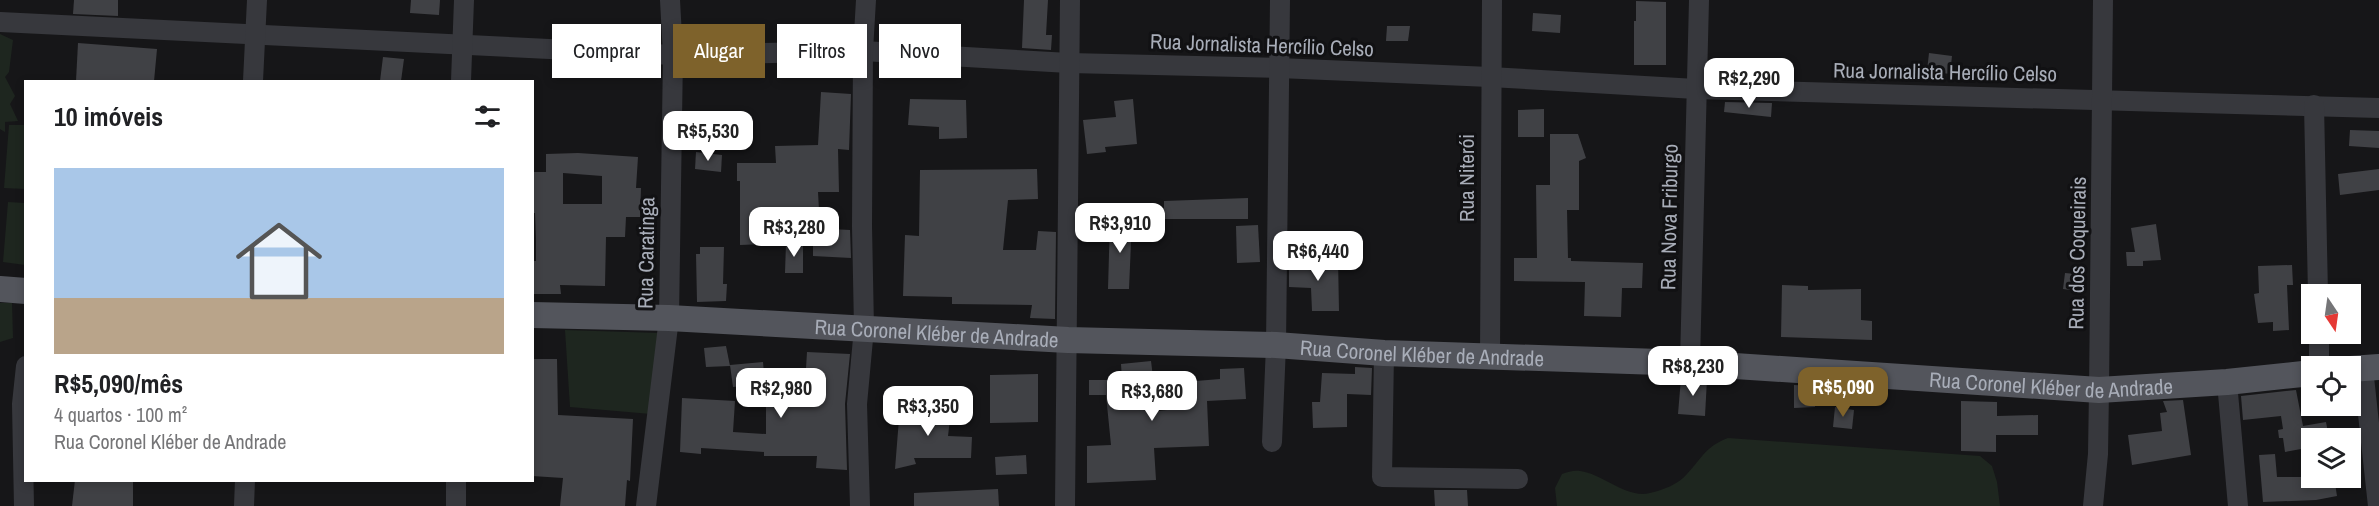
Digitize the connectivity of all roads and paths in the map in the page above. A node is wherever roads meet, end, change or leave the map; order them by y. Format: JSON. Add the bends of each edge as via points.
{"nodes":[{"id":1,"x":256,"y":0,"type":"edge"},
{"id":2,"x":464,"y":0,"type":"edge"},
{"id":3,"x":670,"y":0,"type":"edge"},
{"id":4,"x":866,"y":0,"type":"edge"},
{"id":5,"x":1070,"y":0,"type":"edge"},
{"id":6,"x":1280,"y":0,"type":"edge"},
{"id":7,"x":1492,"y":0,"type":"edge"},
{"id":8,"x":1699,"y":0,"type":"edge"},
{"id":9,"x":2103,"y":0,"type":"edge"},
{"id":10,"x":0,"y":22,"type":"edge"},
{"id":11,"x":865,"y":24,"type":"edge"},
{"id":12,"x":256,"y":35,"type":"junction"},
{"id":13,"x":462,"y":44,"type":"junction"},
{"id":14,"x":867,"y":51,"type":"edge"},
{"id":15,"x":673,"y":55,"type":"junction"},
{"id":16,"x":1069,"y":63,"type":"junction"},
{"id":17,"x":1279,"y":68,"type":"junction"},
{"id":18,"x":1490,"y":77,"type":"junction"},
{"id":19,"x":863,"y":78,"type":"edge"},
{"id":20,"x":253,"y":80,"type":"edge"},
{"id":21,"x":461,"y":80,"type":"edge"},
{"id":22,"x":1696,"y":89,"type":"junction"},
{"id":23,"x":2103,"y":100,"type":"junction"},
{"id":24,"x":2314,"y":105,"type":"junction"},
{"id":25,"x":2379,"y":108,"type":"edge"},
{"id":26,"x":2318,"y":284,"type":"edge"},
{"id":27,"x":0,"y":290,"type":"edge"},
{"id":28,"x":24,"y":291,"type":"edge"},
{"id":29,"x":534,"y":315,"type":"edge"},
{"id":30,"x":669,"y":318,"type":"junction"},
{"id":31,"x":864,"y":328,"type":"junction"},
{"id":32,"x":1068,"y":340,"type":"junction"},
{"id":33,"x":1276,"y":345,"type":"junction"},
{"id":34,"x":1384,"y":353,"type":"junction"},
{"id":35,"x":1490,"y":356,"type":"junction"},
{"id":36,"x":1689,"y":363,"type":"junction"},
{"id":37,"x":2364,"y":368,"type":"edge"},
{"id":38,"x":2301,"y":374,"type":"edge"},
{"id":39,"x":2227,"y":382,"type":"junction"},
{"id":40,"x":24,"y":385,"type":"edge"},
{"id":41,"x":2099,"y":390,"type":"junction"},
{"id":42,"x":1272,"y":442,"type":"dead end"},
{"id":43,"x":1518,"y":479,"type":"dead end"},
{"id":44,"x":245,"y":482,"type":"edge"},
{"id":45,"x":456,"y":482,"type":"edge"},
{"id":46,"x":24,"y":506,"type":"edge"},
{"id":47,"x":244,"y":506,"type":"edge"},
{"id":48,"x":456,"y":506,"type":"edge"},
{"id":49,"x":646,"y":506,"type":"edge"},
{"id":50,"x":860,"y":506,"type":"edge"},
{"id":51,"x":1065,"y":506,"type":"edge"},
{"id":52,"x":2093,"y":506,"type":"edge"},
{"id":53,"x":2238,"y":506,"type":"edge"},
{"id":54,"x":2378,"y":506,"type":"edge"}],
"edges":[{"from":1,"to":12,"type":"street"},
{"from":2,"to":13,"type":"street"},
{"from":3,"to":15,"type":"street","name":"Rua Caratinga"},
{"from":4,"to":11,"type":"street"},
{"from":5,"to":16,"type":"street"},
{"from":6,"to":17,"type":"street"},
{"from":7,"to":18,"type":"street","name":"Rua Niterói"},
{"from":8,"to":22,"type":"street","name":"Rua Nova Friburgo"},
{"from":9,"to":23,"type":"street","name":"Rua dos Coqueirais"},
{"from":10,"to":12,"type":"street","name":"Rua Jornalista Hercílio Celso"},
{"from":12,"to":13,"type":"street","name":"Rua Jornalista Hercílio Celso"},
{"from":12,"to":20,"type":"street"},
{"from":13,"to":15,"type":"street","name":"Rua Jornalista Hercílio Celso"},
{"from":13,"to":21,"type":"street"},
{"from":14,"to":16,"type":"street","name":"Rua Jornalista Hercílio Celso"},
{"from":15,"to":30,"type":"street","name":"Rua Caratinga"},
{"from":16,"to":17,"type":"street","name":"Rua Jornalista Hercílio Celso"},
{"from":16,"to":32,"type":"street"},
{"from":17,"to":18,"type":"street","name":"Rua Jornalista Hercílio Celso"},
{"from":17,"to":33,"type":"street"},
{"from":18,"to":22,"type":"street","name":"Rua Jornalista Hercílio Celso"},
{"from":18,"to":35,"type":"street","name":"Rua Niterói"},
{"from":19,"to":31,"type":"street"},
{"from":22,"to":23,"type":"street","name":"Rua Jornalista Hercílio Celso"},
{"from":22,"to":36,"type":"street","name":"Rua Nova Friburgo"},
{"from":23,"to":24,"type":"street","name":"Rua Jornalista Hercílio Celso"},
{"from":23,"to":41,"type":"street","name":"Rua dos Coqueirais"},
{"from":24,"to":25,"type":"street","name":"Rua Jornalista Hercílio Celso"},
{"from":24,"to":26,"type":"street"},
{"from":27,"to":28,"type":"main road"},
{"from":29,"to":30,"type":"main road","name":"Rua Coronel Kléber de Andrade"},
{"from":30,"to":31,"type":"main road","name":"Rua Coronel Kléber de Andrade"},
{"from":30,"to":49,"type":"street","name":"Rua Caratinga"},
{"from":31,"to":32,"type":"main road","name":"Rua Coronel Kléber de Andrade"},
{"from":31,"to":50,"type":"street","via":[[856,404]]},
{"from":32,"to":33,"type":"main road","name":"Rua Coronel Kléber de Andrade"},
{"from":32,"to":51,"type":"street"},
{"from":33,"to":34,"type":"main road","name":"Rua Coronel Kléber de Andrade"},
{"from":33,"to":42,"type":"street"},
{"from":34,"to":35,"type":"main road","name":"Rua Coronel Kléber de Andrade"},
{"from":34,"to":43,"type":"street","via":[[1382,477]]},
{"from":35,"to":36,"type":"main road","name":"Rua Coronel Kléber de Andrade"},
{"from":36,"to":41,"type":"main road","name":"Rua Coronel Kléber de Andrade"},
{"from":37,"to":54,"type":"street"},
{"from":38,"to":39,"type":"main road","name":"Rua Coronel Kléber de Andrade"},
{"from":39,"to":41,"type":"main road","name":"Rua Coronel Kléber de Andrade"},
{"from":39,"to":53,"type":"street"},
{"from":40,"to":46,"type":"street"},
{"from":41,"to":52,"type":"street","name":"Rua dos Coqueirais"},
{"from":44,"to":47,"type":"street"},
{"from":45,"to":48,"type":"street"}]}
